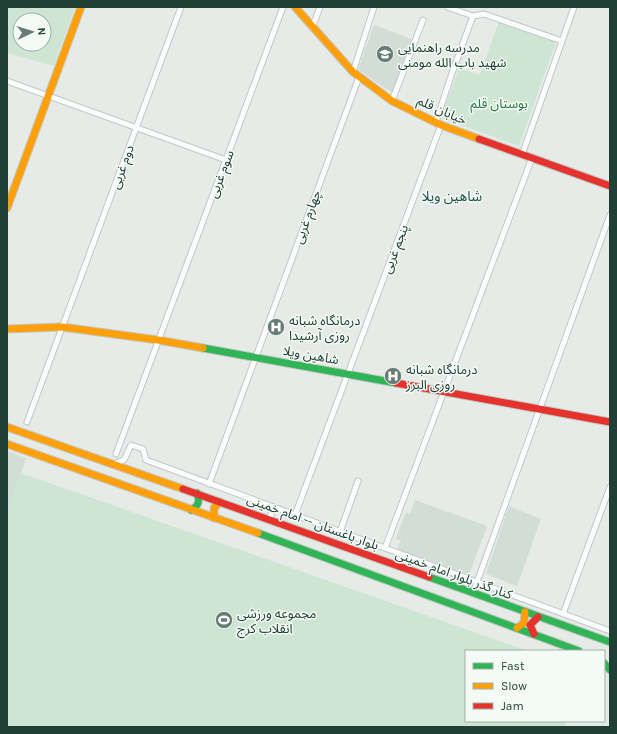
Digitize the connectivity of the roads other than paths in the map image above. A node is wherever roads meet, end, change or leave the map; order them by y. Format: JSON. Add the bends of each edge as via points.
{"nodes":[{"id":1,"x":82,"y":7,"type":"edge"},
{"id":2,"x":182,"y":7,"type":"edge"},
{"id":3,"x":283,"y":7,"type":"edge"},
{"id":4,"x":295,"y":7,"type":"edge"},
{"id":5,"x":320,"y":7,"type":"edge"},
{"id":6,"x":374,"y":7,"type":"edge"},
{"id":7,"x":447,"y":7,"type":"edge"},
{"id":8,"x":574,"y":7,"type":"edge"},
{"id":9,"x":473,"y":16,"type":"junction"},
{"id":10,"x":423,"y":20,"type":"dead end"},
{"id":11,"x":312,"y":28,"type":"junction"},
{"id":12,"x":562,"y":41,"type":"junction"},
{"id":13,"x":353,"y":72,"type":"junction"},
{"id":14,"x":359,"y":77,"type":"junction"},
{"id":15,"x":7,"y":81,"type":"edge"},
{"id":16,"x":48,"y":96,"type":"junction"},
{"id":17,"x":392,"y":101,"type":"junction"},
{"id":18,"x":439,"y":124,"type":"junction"},
{"id":19,"x":136,"y":128,"type":"junction"},
{"id":20,"x":522,"y":155,"type":"junction"},
{"id":21,"x":532,"y":158,"type":"junction"},
{"id":22,"x":226,"y":160,"type":"junction"},
{"id":23,"x":610,"y":186,"type":"edge"},
{"id":24,"x":7,"y":208,"type":"edge"},
{"id":25,"x":610,"y":215,"type":"edge"},
{"id":26,"x":62,"y":327,"type":"junction"},
{"id":27,"x":7,"y":329,"type":"edge"},
{"id":28,"x":158,"y":340,"type":"junction"},
{"id":29,"x":255,"y":358,"type":"junction"},
{"id":30,"x":348,"y":374,"type":"junction"},
{"id":31,"x":443,"y":393,"type":"junction"},
{"id":32,"x":540,"y":410,"type":"junction"},
{"id":33,"x":27,"y":422,"type":"dead end"},
{"id":34,"x":610,"y":422,"type":"edge"},
{"id":35,"x":7,"y":427,"type":"edge"},
{"id":36,"x":7,"y":444,"type":"edge"},
{"id":37,"x":116,"y":454,"type":"dead end"},
{"id":38,"x":113,"y":464,"type":"junction"},
{"id":39,"x":358,"y":481,"type":"dead end"},
{"id":40,"x":209,"y":484,"type":"junction"},
{"id":41,"x":610,"y":487,"type":"edge"},
{"id":42,"x":197,"y":493,"type":"junction"},
{"id":43,"x":220,"y":502,"type":"junction"},
{"id":44,"x":274,"y":507,"type":"junction"},
{"id":45,"x":191,"y":510,"type":"junction"},
{"id":46,"x":295,"y":515,"type":"junction"},
{"id":47,"x":214,"y":518,"type":"junction"},
{"id":48,"x":269,"y":519,"type":"junction"},
{"id":49,"x":340,"y":532,"type":"junction"},
{"id":50,"x":385,"y":548,"type":"junction"},
{"id":51,"x":477,"y":582,"type":"junction"},
{"id":52,"x":473,"y":593,"type":"junction"},
{"id":53,"x":525,"y":612,"type":"junction"},
{"id":54,"x":563,"y":614,"type":"junction"},
{"id":55,"x":538,"y":617,"type":"junction"},
{"id":56,"x":517,"y":628,"type":"junction"},
{"id":57,"x":610,"y":631,"type":"edge"},
{"id":58,"x":534,"y":634,"type":"junction"},
{"id":59,"x":610,"y":642,"type":"edge"},
{"id":60,"x":577,"y":650,"type":"edge"}],
"edges":[{"from":1,"to":16,"type":"main road"},
{"from":2,"to":19,"type":"street","name":"دوم غربی"},
{"from":3,"to":22,"type":"street","name":"سوم غربی"},
{"from":4,"to":11,"type":"main road","name":"خیابان قلم"},
{"from":5,"to":11,"type":"street"},
{"from":6,"to":13,"type":"street"},
{"from":7,"to":9,"type":"street"},
{"from":8,"to":12,"type":"street"},
{"from":9,"to":12,"type":"street","via":[[484,14]]},
{"from":9,"to":18,"type":"street","name":"پنجم غربی","via":[[452,73]]},
{"from":10,"to":17,"type":"street"},
{"from":11,"to":13,"type":"main road","name":"خیابان قلم"},
{"from":12,"to":20,"type":"street"},
{"from":13,"to":14,"type":"main road","name":"خیابان قلم"},
{"from":14,"to":17,"type":"main road","name":"خیابان قلم"},
{"from":14,"to":29,"type":"street","name":"چهارم غربی"},
{"from":15,"to":16,"type":"street"},
{"from":16,"to":19,"type":"street"},
{"from":16,"to":24,"type":"main road"},
{"from":17,"to":18,"type":"main road","name":"خیابان قلم"},
{"from":18,"to":20,"type":"main road","name":"خیابان قلم"},
{"from":18,"to":30,"type":"street","name":"پنجم غربی"},
{"from":19,"to":22,"type":"street"},
{"from":19,"to":26,"type":"street","name":"دوم غربی"},
{"from":20,"to":21,"type":"main road","name":"خیابان قلم"},
{"from":21,"to":23,"type":"main road","name":"خیابان قلم"},
{"from":21,"to":31,"type":"street"},
{"from":22,"to":28,"type":"street","name":"سوم غربی"},
{"from":25,"to":32,"type":"street"},
{"from":26,"to":27,"type":"main road","name":"شاهین ویلا"},
{"from":26,"to":28,"type":"main road","name":"شاهین ویلا"},
{"from":26,"to":33,"type":"street","name":"دوم غربی"},
{"from":28,"to":29,"type":"main road","name":"شاهین ویلا"},
{"from":28,"to":37,"type":"street","name":"سوم غربی"},
{"from":29,"to":30,"type":"main road","name":"شاهین ویلا"},
{"from":29,"to":40,"type":"street","name":"چهارم غربی"},
{"from":30,"to":31,"type":"main road","name":"شاهین ویلا"},
{"from":30,"to":46,"type":"street","name":"پنجم غربی"},
{"from":31,"to":32,"type":"main road","name":"شاهین ویلا"},
{"from":31,"to":50,"type":"street"},
{"from":32,"to":34,"type":"main road","name":"شاهین ویلا"},
{"from":32,"to":51,"type":"street"},
{"from":35,"to":38,"type":"main road","name":"بلوار باغستان -- امام خمینی"},
{"from":36,"to":45,"type":"main road"},
{"from":38,"to":40,"type":"street","name":"کنار گذر بلوار امام خمینی","via":[[124,460],[131,445],[143,449],[146,460]]},
{"from":38,"to":42,"type":"main road","name":"بلوار باغستان -- امام خمینی"},
{"from":39,"to":49,"type":"street"},
{"from":40,"to":44,"type":"street","name":"کنار گذر بلوار امام خمینی"},
{"from":41,"to":54,"type":"street"},
{"from":42,"to":43,"type":"main road","name":"بلوار باغستان -- امام خمینی"},
{"from":42,"to":45,"type":"main road","via":[[199,504]]},
{"from":43,"to":47,"type":"main road","via":[[214,505]]},
{"from":43,"to":48,"type":"main road","name":"بلوار باغستان -- امام خمینی"},
{"from":44,"to":46,"type":"street","name":"کنار گذر بلوار امام خمینی"},
{"from":44,"to":48,"type":"street"},
{"from":45,"to":47,"type":"main road"},
{"from":46,"to":49,"type":"street","name":"کنار گذر بلوار امام خمینی"},
{"from":47,"to":56,"type":"main road"},
{"from":48,"to":52,"type":"main road","name":"بلوار باغستان -- امام خمینی"},
{"from":49,"to":50,"type":"street","name":"کنار گذر بلوار امام خمینی"},
{"from":50,"to":51,"type":"street","name":"کنار گذر بلوار امام خمینی"},
{"from":51,"to":52,"type":"street"},
{"from":51,"to":54,"type":"street","name":"کنار گذر بلوار امام خمینی"},
{"from":52,"to":53,"type":"main road","name":"بلوار باغستان -- امام خمینی"},
{"from":53,"to":55,"type":"main road","name":"بلوار باغستان -- امام خمینی"},
{"from":53,"to":56,"type":"main road","via":[[524,623]]},
{"from":54,"to":57,"type":"street","name":"کنار گذر بلوار امام خمینی"},
{"from":55,"to":58,"type":"main road","via":[[530,625]]},
{"from":55,"to":59,"type":"main road","name":"بلوار باغستان -- امام خمینی"},
{"from":56,"to":58,"type":"main road"},
{"from":58,"to":60,"type":"main road"}]}
